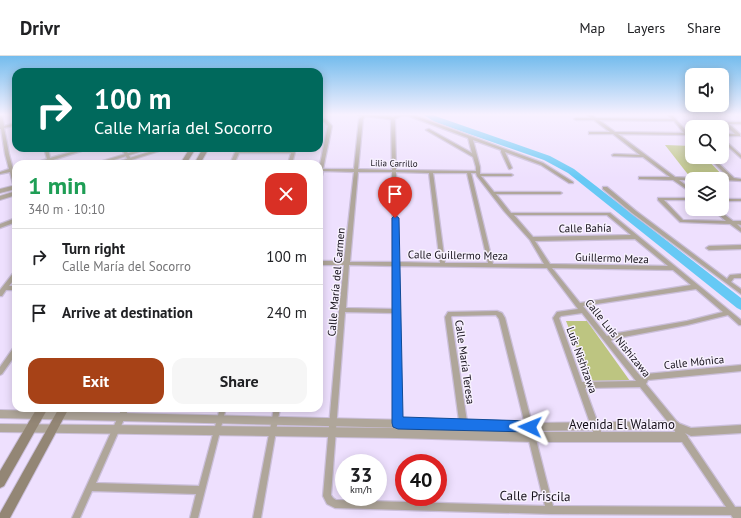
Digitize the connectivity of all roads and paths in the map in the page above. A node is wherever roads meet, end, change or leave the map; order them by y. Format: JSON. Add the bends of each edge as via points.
{"nodes":[{"id":1,"x":328,"y":136,"type":"edge"},
{"id":2,"x":360,"y":136,"type":"edge"},
{"id":3,"x":393,"y":136,"type":"edge"},
{"id":4,"x":438,"y":136,"type":"edge"},
{"id":5,"x":466,"y":136,"type":"edge"},
{"id":6,"x":605,"y":136,"type":"edge"},
{"id":7,"x":685,"y":136,"type":"edge"},
{"id":8,"x":740,"y":136,"type":"edge"},
{"id":9,"x":470,"y":137,"type":"junction"},
{"id":10,"x":618,"y":137,"type":"junction"},
{"id":11,"x":729,"y":137,"type":"edge"},
{"id":12,"x":2,"y":141,"type":"edge"},
{"id":13,"x":729,"y":145,"type":"edge"},
{"id":14,"x":504,"y":149,"type":"junction"},
{"id":15,"x":47,"y":152,"type":"edge"},
{"id":16,"x":74,"y":152,"type":"edge"},
{"id":17,"x":142,"y":152,"type":"edge"},
{"id":18,"x":153,"y":152,"type":"edge"},
{"id":19,"x":7,"y":154,"type":"junction"},
{"id":20,"x":614,"y":155,"type":"dead end"},
{"id":21,"x":0,"y":156,"type":"edge"},
{"id":22,"x":475,"y":156,"type":"junction"},
{"id":23,"x":642,"y":156,"type":"junction"},
{"id":24,"x":741,"y":157,"type":"edge"},
{"id":25,"x":49,"y":160,"type":"joint"},
{"id":26,"x":126,"y":160,"type":"edge"},
{"id":27,"x":322,"y":160,"type":"edge"},
{"id":28,"x":717,"y":164,"type":"edge"},
{"id":29,"x":12,"y":165,"type":"edge"},
{"id":30,"x":510,"y":168,"type":"dead end"},
{"id":31,"x":323,"y":170,"type":"edge"},
{"id":32,"x":12,"y":171,"type":"edge"},
{"id":33,"x":356,"y":171,"type":"junction"},
{"id":34,"x":394,"y":171,"type":"junction"},
{"id":35,"x":431,"y":172,"type":"junction"},
{"id":36,"x":468,"y":172,"type":"junction"},
{"id":37,"x":478,"y":173,"type":"junction"},
{"id":38,"x":0,"y":174,"type":"edge"},
{"id":39,"x":511,"y":175,"type":"dead end"},
{"id":40,"x":640,"y":178,"type":"dead end"},
{"id":41,"x":674,"y":179,"type":"junction"},
{"id":42,"x":685,"y":179,"type":"edge"},
{"id":43,"x":729,"y":180,"type":"edge"},
{"id":44,"x":733,"y":180,"type":"junction"},
{"id":45,"x":741,"y":180,"type":"edge"},
{"id":46,"x":571,"y":182,"type":"dead end"},
{"id":47,"x":685,"y":187,"type":"edge"},
{"id":48,"x":12,"y":188,"type":"edge"},
{"id":49,"x":605,"y":188,"type":"dead end"},
{"id":50,"x":0,"y":191,"type":"edge"},
{"id":51,"x":492,"y":193,"type":"junction"},
{"id":52,"x":560,"y":193,"type":"dead end"},
{"id":53,"x":12,"y":194,"type":"edge"},
{"id":54,"x":0,"y":198,"type":"edge"},
{"id":55,"x":685,"y":199,"type":"edge"},
{"id":56,"x":729,"y":200,"type":"edge"},
{"id":57,"x":741,"y":200,"type":"edge"},
{"id":58,"x":510,"y":214,"type":"junction"},
{"id":59,"x":723,"y":216,"type":"edge"},
{"id":60,"x":12,"y":222,"type":"edge"},
{"id":61,"x":731,"y":222,"type":"junction"},
{"id":62,"x":741,"y":222,"type":"edge"},
{"id":63,"x":0,"y":226,"type":"edge"},
{"id":64,"x":741,"y":230,"type":"edge"},
{"id":65,"x":638,"y":238,"type":"junction"},
{"id":66,"x":532,"y":239,"type":"junction"},
{"id":67,"x":741,"y":247,"type":"edge"},
{"id":68,"x":709,"y":248,"type":"dead end"},
{"id":69,"x":323,"y":263,"type":"edge"},
{"id":70,"x":348,"y":263,"type":"junction"},
{"id":71,"x":396,"y":265,"type":"junction"},
{"id":72,"x":443,"y":265,"type":"junction"},
{"id":73,"x":491,"y":265,"type":"junction"},
{"id":74,"x":549,"y":266,"type":"junction"},
{"id":75,"x":674,"y":268,"type":"junction"},
{"id":76,"x":741,"y":276,"type":"edge"},
{"id":77,"x":12,"y":278,"type":"edge"},
{"id":78,"x":728,"y":282,"type":"junction"},
{"id":79,"x":695,"y":287,"type":"junction"},
{"id":80,"x":5,"y":288,"type":"junction"},
{"id":81,"x":12,"y":288,"type":"edge"},
{"id":82,"x":741,"y":292,"type":"edge"},
{"id":83,"x":0,"y":294,"type":"edge"},
{"id":84,"x":578,"y":305,"type":"junction"},
{"id":85,"x":342,"y":310,"type":"junction"},
{"id":86,"x":396,"y":311,"type":"junction"},
{"id":87,"x":583,"y":311,"type":"junction"},
{"id":88,"x":728,"y":313,"type":"junction"},
{"id":89,"x":741,"y":323,"type":"edge"},
{"id":90,"x":606,"y":340,"type":"junction"},
{"id":91,"x":12,"y":355,"type":"edge"},
{"id":92,"x":741,"y":368,"type":"edge"},
{"id":93,"x":0,"y":372,"type":"edge"},
{"id":94,"x":642,"y":384,"type":"junction"},
{"id":95,"x":581,"y":385,"type":"junction"},
{"id":96,"x":27,"y":412,"type":"edge"},
{"id":97,"x":40,"y":412,"type":"edge"},
{"id":98,"x":61,"y":412,"type":"edge"},
{"id":99,"x":72,"y":412,"type":"edge"},
{"id":100,"x":124,"y":412,"type":"edge"},
{"id":101,"x":221,"y":412,"type":"edge"},
{"id":102,"x":276,"y":412,"type":"edge"},
{"id":103,"x":0,"y":414,"type":"edge"},
{"id":104,"x":122,"y":417,"type":"junction"},
{"id":105,"x":219,"y":419,"type":"junction"},
{"id":106,"x":274,"y":420,"type":"junction"},
{"id":107,"x":333,"y":422,"type":"junction"},
{"id":108,"x":398,"y":423,"type":"junction"},
{"id":109,"x":464,"y":424,"type":"junction"},
{"id":110,"x":595,"y":426,"type":"junction"},
{"id":111,"x":675,"y":426,"type":"junction"},
{"id":112,"x":530,"y":427,"type":"junction"},
{"id":113,"x":0,"y":428,"type":"edge"},
{"id":114,"x":117,"y":428,"type":"junction"},
{"id":115,"x":31,"y":429,"type":"junction"},
{"id":116,"x":52,"y":429,"type":"junction"},
{"id":117,"x":741,"y":430,"type":"edge"},
{"id":118,"x":217,"y":431,"type":"junction"},
{"id":119,"x":272,"y":432,"type":"junction"},
{"id":120,"x":332,"y":432,"type":"junction"},
{"id":121,"x":398,"y":433,"type":"junction"},
{"id":122,"x":687,"y":434,"type":"junction"},
{"id":123,"x":465,"y":435,"type":"junction"},
{"id":124,"x":533,"y":437,"type":"junction"},
{"id":125,"x":599,"y":437,"type":"junction"},
{"id":126,"x":0,"y":482,"type":"edge"},
{"id":127,"x":90,"y":487,"type":"junction"},
{"id":128,"x":201,"y":490,"type":"junction"},
{"id":129,"x":330,"y":501,"type":"joint"},
{"id":130,"x":550,"y":510,"type":"junction"},
{"id":131,"x":738,"y":514,"type":"edge"},
{"id":132,"x":4,"y":518,"type":"edge"},
{"id":133,"x":76,"y":518,"type":"edge"},
{"id":134,"x":194,"y":518,"type":"edge"},
{"id":135,"x":257,"y":518,"type":"edge"}],
"edges":[{"from":1,"to":27,"type":"street"},
{"from":2,"to":33,"type":"street","name":"Calle María del Carmen"},
{"from":3,"to":34,"type":"street"},
{"from":4,"to":22,"type":"street"},
{"from":5,"to":9,"type":"street"},
{"from":6,"to":10,"type":"street"},
{"from":7,"to":10,"type":"street"},
{"from":8,"to":11,"type":"street"},
{"from":9,"to":14,"type":"street"},
{"from":9,"to":22,"type":"street"},
{"from":10,"to":23,"type":"street"},
{"from":12,"to":19,"type":"street"},
{"from":13,"to":24,"type":"street"},
{"from":14,"to":30,"type":"street"},
{"from":14,"to":46,"type":"street","via":[[542,164]]},
{"from":15,"to":25,"type":"street"},
{"from":16,"to":25,"type":"street"},
{"from":17,"to":26,"type":"street"},
{"from":18,"to":26,"type":"street"},
{"from":19,"to":21,"type":"street"},
{"from":19,"to":29,"type":"street"},
{"from":20,"to":23,"type":"street"},
{"from":22,"to":37,"type":"street"},
{"from":23,"to":41,"type":"street"},
{"from":28,"to":44,"type":"street"},
{"from":31,"to":33,"type":"street","name":"Lilia Carrillo"},
{"from":32,"to":38,"type":"street"},
{"from":33,"to":34,"type":"street","name":"Lilia Carrillo"},
{"from":33,"to":70,"type":"street","name":"Calle María del Carmen"},
{"from":34,"to":35,"type":"street","name":"Lilia Carrillo"},
{"from":34,"to":71,"type":"street"},
{"from":35,"to":36,"type":"street","name":"Lilia Carrillo"},
{"from":35,"to":72,"type":"street"},
{"from":36,"to":37,"type":"street","name":"Lilia Carrillo"},
{"from":36,"to":73,"type":"street"},
{"from":37,"to":39,"type":"street","name":"Lilia Carrillo"},
{"from":37,"to":51,"type":"street","name":"Calle Luis Nishizawa"},
{"from":40,"to":41,"type":"street"},
{"from":41,"to":42,"type":"street"},
{"from":41,"to":47,"type":"street"},
{"from":43,"to":44,"type":"street"},
{"from":44,"to":45,"type":"street"},
{"from":48,"to":50,"type":"street"},
{"from":49,"to":78,"type":"street"},
{"from":51,"to":52,"type":"street"},
{"from":51,"to":58,"type":"street","name":"Calle Luis Nishizawa"},
{"from":53,"to":54,"type":"street"},
{"from":55,"to":61,"type":"street","via":[[660,199],[682,221]]},
{"from":56,"to":57,"type":"street"},
{"from":58,"to":65,"type":"street","via":[[608,214]]},
{"from":58,"to":66,"type":"street","name":"Calle Luis Nishizawa"},
{"from":59,"to":61,"type":"street"},
{"from":60,"to":63,"type":"street"},
{"from":61,"to":62,"type":"street"},
{"from":61,"to":64,"type":"street"},
{"from":65,"to":66,"type":"street","name":"Calle Bahía"},
{"from":65,"to":75,"type":"street"},
{"from":66,"to":74,"type":"street","name":"Calle Luis Nishizawa"},
{"from":67,"to":68,"type":"street"},
{"from":69,"to":70,"type":"street","name":"Calle Guillermo Meza"},
{"from":70,"to":71,"type":"street","name":"Calle Guillermo Meza"},
{"from":70,"to":85,"type":"street","name":"Calle María del Carmen"},
{"from":71,"to":72,"type":"street","name":"Calle Guillermo Meza"},
{"from":71,"to":86,"type":"street"},
{"from":72,"to":73,"type":"street","name":"Calle Guillermo Meza"},
{"from":73,"to":74,"type":"street","name":"Calle Guillermo Meza"},
{"from":74,"to":75,"type":"street","name":"Guillermo Meza"},
{"from":74,"to":84,"type":"street","name":"Calle Luis Nishizawa"},
{"from":75,"to":79,"type":"street"},
{"from":76,"to":78,"type":"street","via":[[732,276]]},
{"from":77,"to":80,"type":"street"},
{"from":78,"to":82,"type":"street"},
{"from":79,"to":84,"type":"street"},
{"from":79,"to":88,"type":"street"},
{"from":80,"to":81,"type":"street"},
{"from":80,"to":83,"type":"street"},
{"from":84,"to":87,"type":"street","name":"Calle Luis Nishizawa"},
{"from":85,"to":86,"type":"street"},
{"from":85,"to":107,"type":"street","name":"Calle María del Carmen"},
{"from":86,"to":108,"type":"street"},
{"from":87,"to":90,"type":"street","name":"Calle Luis Nishizawa"},
{"from":87,"to":95,"type":"street","name":"Luis Nishizawa","via":[[559,314],[556,318]]},
{"from":88,"to":89,"type":"street"},
{"from":88,"to":90,"type":"street"},
{"from":90,"to":94,"type":"street","name":"Calle Luis Nishizawa"},
{"from":91,"to":93,"type":"street"},
{"from":92,"to":94,"type":"street","name":"Calle Mónica","via":[[646,377]]},
{"from":94,"to":95,"type":"street","name":"Calle Mónica"},
{"from":94,"to":111,"type":"street","name":"Calle Luis Nishizawa"},
{"from":95,"to":110,"type":"street","name":"Luis Nishizawa"},
{"from":96,"to":103,"type":"street","name":"Avenida El Walamo"},
{"from":97,"to":115,"type":"main road"},
{"from":98,"to":116,"type":"main road"},
{"from":99,"to":104,"type":"street","name":"Avenida El Walamo"},
{"from":100,"to":104,"type":"street"},
{"from":101,"to":105,"type":"street"},
{"from":102,"to":106,"type":"street"},
{"from":104,"to":105,"type":"street","name":"Avenida El Walamo"},
{"from":104,"to":114,"type":"street"},
{"from":105,"to":106,"type":"street","name":"Avenida El Walamo"},
{"from":105,"to":118,"type":"street"},
{"from":106,"to":107,"type":"street","name":"Avenida El Walamo"},
{"from":106,"to":119,"type":"street"},
{"from":107,"to":108,"type":"street","name":"Avenida El Walamo"},
{"from":107,"to":120,"type":"street","name":"Calle María del Carmen"},
{"from":108,"to":109,"type":"street","name":"Avenida El Walamo"},
{"from":108,"to":121,"type":"street"},
{"from":109,"to":112,"type":"street","name":"Avenida El Walamo"},
{"from":109,"to":112,"type":"street","name":"Calle María Teresa","via":[[448,317],[450,314],[500,314]]},
{"from":109,"to":123,"type":"street","name":"Calle María Teresa"},
{"from":110,"to":111,"type":"street","name":"Avenida El Walamo"},
{"from":110,"to":112,"type":"street","name":"Avenida El Walamo"},
{"from":110,"to":125,"type":"street","name":"Luis Nishizawa"},
{"from":111,"to":122,"type":"street","name":"Avenida El Walamo"},
{"from":112,"to":124,"type":"street"},
{"from":113,"to":115,"type":"street","name":"Avenida El Walamo"},
{"from":114,"to":116,"type":"street","name":"Avenida El Walamo"},
{"from":114,"to":118,"type":"street","name":"Avenida El Walamo"},
{"from":114,"to":127,"type":"street"},
{"from":115,"to":116,"type":"street","name":"Avenida El Walamo"},
{"from":115,"to":126,"type":"main road"},
{"from":116,"to":132,"type":"main road"},
{"from":117,"to":122,"type":"street","name":"Avenida El Walamo"},
{"from":118,"to":119,"type":"street","name":"Avenida El Walamo"},
{"from":118,"to":128,"type":"street"},
{"from":119,"to":120,"type":"street","name":"Avenida El Walamo"},
{"from":119,"to":135,"type":"street"},
{"from":120,"to":121,"type":"street","name":"Avenida El Walamo"},
{"from":120,"to":129,"type":"street","name":"Calle María del Carmen","via":[[327,496]]},
{"from":121,"to":123,"type":"street","name":"Avenida El Walamo"},
{"from":122,"to":125,"type":"street","name":"Avenida El Walamo"},
{"from":122,"to":131,"type":"street"},
{"from":123,"to":124,"type":"street","name":"Avenida El Walamo"},
{"from":124,"to":125,"type":"street","name":"Avenida El Walamo"},
{"from":124,"to":130,"type":"street"},
{"from":127,"to":128,"type":"street"},
{"from":127,"to":133,"type":"street"},
{"from":128,"to":134,"type":"street"},
{"from":129,"to":130,"type":"street","name":"Calle Priscila","via":[[335,504]]},
{"from":130,"to":131,"type":"street","name":"Calle Priscila"}]}
